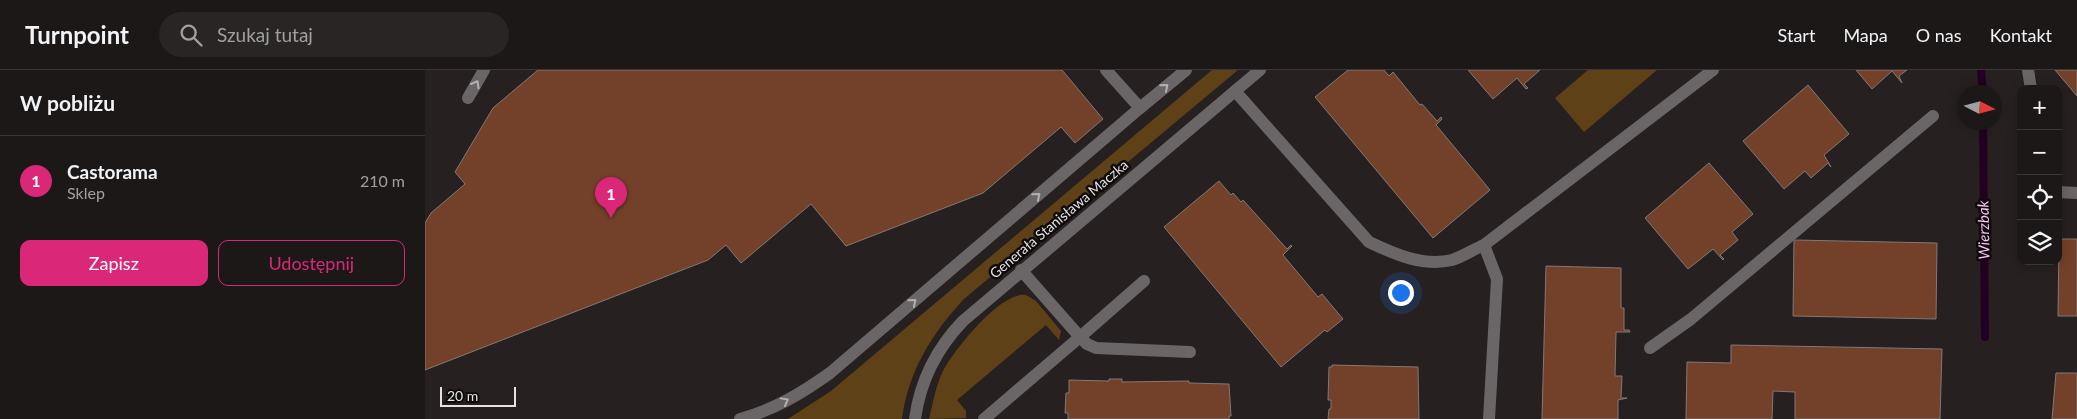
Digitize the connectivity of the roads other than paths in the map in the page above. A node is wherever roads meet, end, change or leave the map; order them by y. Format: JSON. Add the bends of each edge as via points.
{"nodes":[{"id":1,"x":484,"y":70,"type":"edge"},
{"id":2,"x":1106,"y":70,"type":"edge"},
{"id":3,"x":1185,"y":70,"type":"edge"},
{"id":4,"x":1260,"y":70,"type":"edge"},
{"id":5,"x":1713,"y":70,"type":"edge"},
{"id":6,"x":2028,"y":70,"type":"edge"},
{"id":7,"x":2030,"y":85,"type":"edge"},
{"id":8,"x":1235,"y":90,"type":"junction"},
{"id":9,"x":468,"y":98,"type":"dead end"},
{"id":10,"x":1140,"y":108,"type":"junction"},
{"id":11,"x":1933,"y":116,"type":"dead end"},
{"id":12,"x":2062,"y":192,"type":"edge"},
{"id":13,"x":2077,"y":193,"type":"edge"},
{"id":14,"x":1484,"y":245,"type":"junction"},
{"id":15,"x":1021,"y":270,"type":"junction"},
{"id":16,"x":1144,"y":281,"type":"dead end"},
{"id":17,"x":1080,"y":337,"type":"junction"},
{"id":18,"x":1650,"y":348,"type":"dead end"},
{"id":19,"x":1190,"y":352,"type":"dead end"},
{"id":20,"x":740,"y":419,"type":"edge"},
{"id":21,"x":915,"y":419,"type":"edge"},
{"id":22,"x":984,"y":419,"type":"edge"},
{"id":23,"x":1489,"y":419,"type":"edge"}],
"edges":[{"from":9,"to":1,"type":"street","one_way":true},
{"from":2,"to":10,"type":"street"},
{"from":10,"to":3,"type":"street","one_way":true},
{"from":4,"to":8,"type":"street","name":"Generała Stanisława Maczka"},
{"from":5,"to":14,"type":"street"},
{"from":6,"to":7,"type":"street"},
{"from":8,"to":14,"type":"street","via":[[1369,242],[1397,256],[1421,260],[1452,260]]},
{"from":8,"to":15,"type":"street","name":"Generała Stanisława Maczka"},
{"from":20,"to":10,"type":"street","one_way":true,"via":[[778,406],[830,373]]},
{"from":11,"to":18,"type":"street","via":[[1691,318]]},
{"from":12,"to":13,"type":"street"},
{"from":14,"to":23,"type":"street","via":[[1497,279]]},
{"from":15,"to":17,"type":"street"},
{"from":15,"to":21,"type":"street","name":"Generała Stanisława Maczka","via":[[949,336],[926,378]]},
{"from":16,"to":17,"type":"street"},
{"from":17,"to":19,"type":"street","via":[[1096,348]]},
{"from":17,"to":22,"type":"street"}]}
